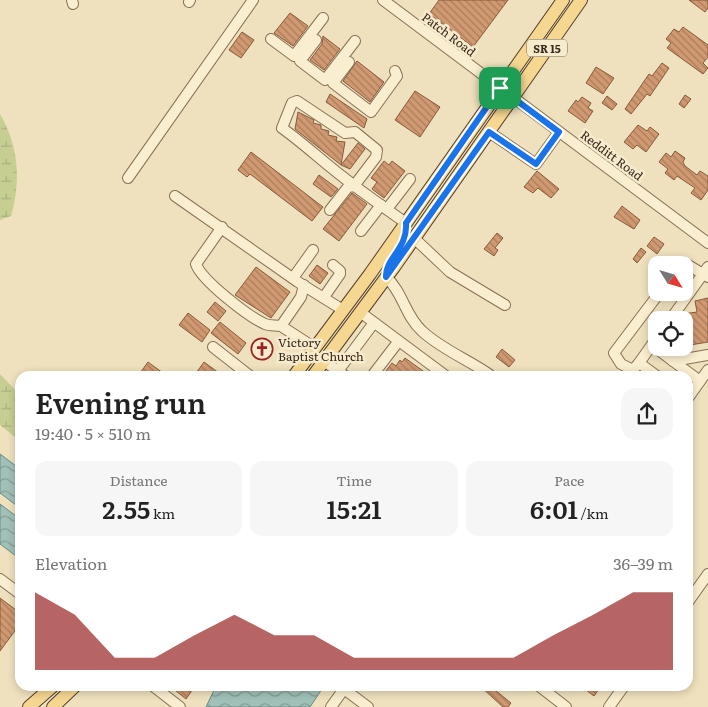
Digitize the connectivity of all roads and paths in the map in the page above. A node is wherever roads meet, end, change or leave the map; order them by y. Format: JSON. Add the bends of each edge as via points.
{"nodes":[{"id":1,"x":253,"y":0,"type":"edge"},
{"id":2,"x":383,"y":0,"type":"edge"},
{"id":3,"x":563,"y":0,"type":"edge"},
{"id":4,"x":581,"y":0,"type":"edge"},
{"id":5,"x":395,"y":4,"type":"edge"},
{"id":6,"x":323,"y":18,"type":"dead end"},
{"id":7,"x":271,"y":39,"type":"dead end"},
{"id":8,"x":316,"y":40,"type":"dead end"},
{"id":9,"x":355,"y":41,"type":"dead end"},
{"id":10,"x":349,"y":62,"type":"dead end"},
{"id":11,"x":395,"y":71,"type":"dead end"},
{"id":12,"x":500,"y":88,"type":"junction"},
{"id":13,"x":513,"y":97,"type":"junction"},
{"id":14,"x":489,"y":132,"type":"junction"},
{"id":15,"x":559,"y":132,"type":"junction"},
{"id":16,"x":128,"y":178,"type":"dead end"},
{"id":17,"x":410,"y":179,"type":"dead end"},
{"id":18,"x":354,"y":186,"type":"junction"},
{"id":19,"x":175,"y":196,"type":"dead end"},
{"id":20,"x":384,"y":207,"type":"junction"},
{"id":21,"x":330,"y":210,"type":"dead end"},
{"id":22,"x":406,"y":223,"type":"junction"},
{"id":23,"x":222,"y":227,"type":"junction"},
{"id":24,"x":361,"y":231,"type":"dead end"},
{"id":25,"x":414,"y":238,"type":"junction"},
{"id":26,"x":708,"y":243,"type":"edge"},
{"id":27,"x":313,"y":250,"type":"dead end"},
{"id":28,"x":333,"y":265,"type":"dead end"},
{"id":29,"x":693,"y":266,"type":"edge"},
{"id":30,"x":706,"y":272,"type":"edge"},
{"id":31,"x":386,"y":277,"type":"junction"},
{"id":32,"x":293,"y":278,"type":"junction"},
{"id":33,"x":304,"y":285,"type":"junction"},
{"id":34,"x":324,"y":297,"type":"junction"},
{"id":35,"x":653,"y":301,"type":"edge"},
{"id":36,"x":505,"y":305,"type":"dead end"},
{"id":37,"x":343,"y":310,"type":"junction"},
{"id":38,"x":677,"y":311,"type":"edge"},
{"id":39,"x":360,"y":312,"type":"junction"},
{"id":40,"x":373,"y":324,"type":"junction"},
{"id":41,"x":280,"y":326,"type":"junction"},
{"id":42,"x":398,"y":342,"type":"junction"},
{"id":43,"x":213,"y":347,"type":"dead end"},
{"id":44,"x":315,"y":348,"type":"junction"},
{"id":45,"x":648,"y":350,"type":"edge"},
{"id":46,"x":708,"y":355,"type":"edge"},
{"id":47,"x":668,"y":356,"type":"edge"},
{"id":48,"x":324,"y":360,"type":"junction"},
{"id":49,"x":673,"y":361,"type":"junction"},
{"id":50,"x":639,"y":363,"type":"junction"},
{"id":51,"x":708,"y":370,"type":"edge"},
{"id":52,"x":244,"y":371,"type":"edge"},
{"id":53,"x":298,"y":371,"type":"edge"},
{"id":54,"x":316,"y":371,"type":"edge"},
{"id":55,"x":338,"y":371,"type":"edge"},
{"id":56,"x":344,"y":371,"type":"edge"},
{"id":57,"x":376,"y":371,"type":"edge"},
{"id":58,"x":439,"y":371,"type":"edge"},
{"id":59,"x":484,"y":371,"type":"edge"},
{"id":60,"x":650,"y":371,"type":"edge"},
{"id":61,"x":686,"y":371,"type":"edge"},
{"id":62,"x":693,"y":376,"type":"edge"},
{"id":63,"x":700,"y":381,"type":"junction"},
{"id":64,"x":693,"y":391,"type":"edge"},
{"id":65,"x":708,"y":574,"type":"edge"},
{"id":66,"x":0,"y":579,"type":"edge"},
{"id":67,"x":15,"y":590,"type":"edge"},
{"id":68,"x":693,"y":595,"type":"edge"},
{"id":69,"x":47,"y":691,"type":"edge"},
{"id":70,"x":70,"y":691,"type":"edge"},
{"id":71,"x":160,"y":691,"type":"edge"},
{"id":72,"x":343,"y":691,"type":"edge"},
{"id":73,"x":349,"y":691,"type":"edge"},
{"id":74,"x":545,"y":691,"type":"edge"},
{"id":75,"x":621,"y":691,"type":"edge"},
{"id":76,"x":29,"y":707,"type":"edge"},
{"id":77,"x":53,"y":707,"type":"edge"},
{"id":78,"x":180,"y":707,"type":"edge"},
{"id":79,"x":331,"y":707,"type":"edge"},
{"id":80,"x":368,"y":707,"type":"edge"},
{"id":81,"x":566,"y":707,"type":"edge"},
{"id":82,"x":610,"y":707,"type":"edge"}],
"edges":[{"from":1,"to":16,"type":"street"},
{"from":2,"to":5,"type":"street","name":"Patch Road"},
{"from":3,"to":12,"type":"main road","number":"SR 15"},
{"from":4,"to":13,"type":"main road","number":"SR 15"},
{"from":5,"to":12,"type":"street","name":"Patch Road"},
{"from":6,"to":7,"type":"street","via":[[294,56]]},
{"from":8,"to":9,"type":"street","via":[[300,61],[325,80]]},
{"from":10,"to":11,"type":"street","via":[[333,83],[371,112],[397,76]]},
{"from":12,"to":13,"type":"street","name":"Redditt Road"},
{"from":12,"to":22,"type":"main road","number":"SR 15"},
{"from":13,"to":14,"type":"main road","number":"SR 15"},
{"from":13,"to":15,"type":"street","name":"Redditt Road"},
{"from":14,"to":15,"type":"street","via":[[536,164]]},
{"from":14,"to":25,"type":"main road","number":"SR 15"},
{"from":15,"to":26,"type":"street","name":"Redditt Road"},
{"from":17,"to":20,"type":"street"},
{"from":18,"to":18,"type":"street","via":[[282,128],[292,103],[297,101],[346,133],[355,132],[376,150],[376,157]]},
{"from":18,"to":20,"type":"street"},
{"from":18,"to":21,"type":"street","via":[[348,187]]},
{"from":19,"to":23,"type":"street"},
{"from":20,"to":22,"type":"street"},
{"from":20,"to":24,"type":"street"},
{"from":22,"to":31,"type":"main road","via":[[405,242],[386,270]]},
{"from":22,"to":37,"type":"main road","number":"SR 15"},
{"from":23,"to":32,"type":"street"},
{"from":23,"to":41,"type":"street","via":[[196,264],[198,272],[261,322]]},
{"from":25,"to":31,"type":"main road","number":"SR 15"},
{"from":25,"to":36,"type":"street","via":[[450,272]]},
{"from":27,"to":32,"type":"street"},
{"from":28,"to":34,"type":"street","via":[[340,274]]},
{"from":29,"to":30,"type":"street"},
{"from":30,"to":38,"type":"street"},
{"from":31,"to":39,"type":"main road","number":"SR 15"},
{"from":31,"to":59,"type":"street","via":[[396,285],[421,331]]},
{"from":32,"to":33,"type":"street"},
{"from":33,"to":34,"type":"street"},
{"from":33,"to":41,"type":"street","via":[[301,297]]},
{"from":34,"to":37,"type":"street"},
{"from":35,"to":50,"type":"street","via":[[614,353],[621,364],[633,370]]},
{"from":37,"to":44,"type":"main road","number":"SR 15"},
{"from":37,"to":48,"type":"main road","via":[[341,322],[327,342]]},
{"from":39,"to":40,"type":"street"},
{"from":39,"to":48,"type":"main road","number":"SR 15"},
{"from":40,"to":42,"type":"street"},
{"from":40,"to":56,"type":"street"},
{"from":41,"to":44,"type":"street"},
{"from":42,"to":57,"type":"street"},
{"from":42,"to":58,"type":"street"},
{"from":43,"to":52,"type":"street"},
{"from":44,"to":53,"type":"main road","number":"SR 15"},
{"from":45,"to":50,"type":"street"},
{"from":46,"to":49,"type":"street"},
{"from":47,"to":49,"type":"street"},
{"from":48,"to":54,"type":"main road","number":"SR 15"},
{"from":48,"to":55,"type":"street"},
{"from":49,"to":61,"type":"street"},
{"from":50,"to":60,"type":"street"},
{"from":51,"to":63,"type":"street"},
{"from":62,"to":63,"type":"street"},
{"from":63,"to":64,"type":"street"},
{"from":65,"to":68,"type":"street"},
{"from":66,"to":67,"type":"street"},
{"from":69,"to":76,"type":"main road"},
{"from":70,"to":77,"type":"main road"},
{"from":71,"to":78,"type":"street"},
{"from":72,"to":79,"type":"street"},
{"from":73,"to":80,"type":"street"},
{"from":74,"to":81,"type":"street"},
{"from":75,"to":82,"type":"street"}]}
